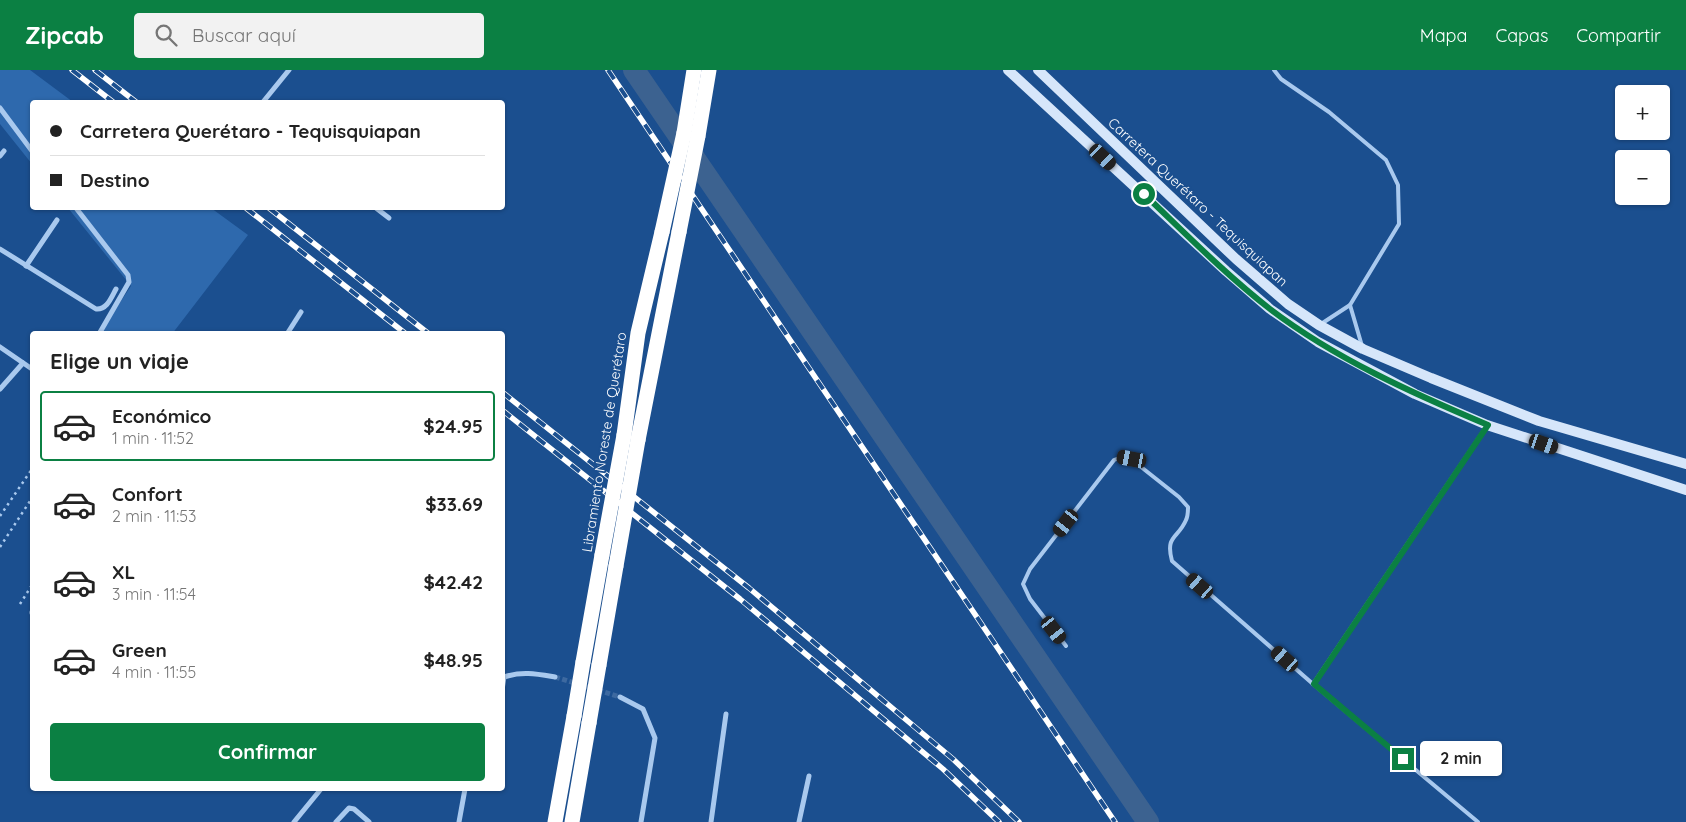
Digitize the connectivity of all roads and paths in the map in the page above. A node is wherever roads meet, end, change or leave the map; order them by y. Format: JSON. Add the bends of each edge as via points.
{"nodes":[{"id":1,"x":289,"y":70,"type":"edge"},
{"id":2,"x":694,"y":70,"type":"edge"},
{"id":3,"x":710,"y":70,"type":"edge"},
{"id":4,"x":1008,"y":70,"type":"edge"},
{"id":5,"x":1038,"y":70,"type":"edge"},
{"id":6,"x":1274,"y":70,"type":"edge"},
{"id":7,"x":265,"y":100,"type":"edge"},
{"id":8,"x":0,"y":108,"type":"edge"},
{"id":9,"x":691,"y":135,"type":"junction"},
{"id":10,"x":30,"y":148,"type":"edge"},
{"id":11,"x":4,"y":151,"type":"dead end"},
{"id":12,"x":0,"y":156,"type":"edge"},
{"id":13,"x":78,"y":210,"type":"edge"},
{"id":14,"x":379,"y":210,"type":"edge"},
{"id":15,"x":389,"y":218,"type":"dead end"},
{"id":16,"x":57,"y":220,"type":"dead end"},
{"id":17,"x":0,"y":249,"type":"edge"},
{"id":18,"x":26,"y":266,"type":"junction"},
{"id":19,"x":116,"y":289,"type":"dead end"},
{"id":20,"x":1350,"y":305,"type":"junction"},
{"id":21,"x":301,"y":312,"type":"dead end"},
{"id":22,"x":1319,"y":325,"type":"junction"},
{"id":23,"x":101,"y":331,"type":"edge"},
{"id":24,"x":289,"y":331,"type":"edge"},
{"id":25,"x":0,"y":347,"type":"edge"},
{"id":26,"x":1362,"y":349,"type":"junction"},
{"id":27,"x":23,"y":363,"type":"junction"},
{"id":28,"x":30,"y":368,"type":"edge"},
{"id":29,"x":0,"y":389,"type":"edge"},
{"id":30,"x":1488,"y":425,"type":"junction"},
{"id":31,"x":1686,"y":464,"type":"edge"},
{"id":32,"x":30,"y":472,"type":"edge"},
{"id":33,"x":1686,"y":490,"type":"edge"},
{"id":34,"x":30,"y":501,"type":"edge"},
{"id":35,"x":0,"y":516,"type":"edge"},
{"id":36,"x":0,"y":547,"type":"edge"},
{"id":37,"x":30,"y":588,"type":"edge"},
{"id":38,"x":20,"y":604,"type":"dead end"},
{"id":39,"x":1066,"y":646,"type":"dead end"},
{"id":40,"x":505,"y":675,"type":"edge"},
{"id":41,"x":556,"y":677,"type":"tunnel mouth"},
{"id":42,"x":1314,"y":684,"type":"junction"},
{"id":43,"x":620,"y":697,"type":"tunnel mouth"},
{"id":44,"x":726,"y":714,"type":"dead end"},
{"id":45,"x":809,"y":776,"type":"dead end"},
{"id":46,"x":319,"y":791,"type":"edge"},
{"id":47,"x":465,"y":791,"type":"edge"},
{"id":48,"x":294,"y":822,"type":"edge"},
{"id":49,"x":336,"y":822,"type":"edge"},
{"id":50,"x":369,"y":822,"type":"edge"},
{"id":51,"x":459,"y":822,"type":"edge"},
{"id":52,"x":555,"y":822,"type":"edge"},
{"id":53,"x":572,"y":822,"type":"edge"},
{"id":54,"x":641,"y":822,"type":"edge"},
{"id":55,"x":711,"y":822,"type":"edge"},
{"id":56,"x":798,"y":822,"type":"edge"},
{"id":57,"x":1478,"y":822,"type":"edge"}],
"edges":[{"from":1,"to":7,"type":"street"},
{"from":2,"to":9,"type":"highway","name":"Libramiento Noreste de Querétaro"},
{"from":3,"to":9,"type":"highway","name":"Libramiento Noreste de Querétaro"},
{"from":4,"to":30,"type":"main road","via":[[1270,309],[1318,342],[1415,394]]},
{"from":5,"to":22,"type":"main road","name":"Carretera Querétaro - Tequisquiapan","via":[[1236,260],[1288,304]]},
{"from":6,"to":20,"type":"lane","via":[[1281,79],[1329,112],[1386,160],[1398,184],[1400,224]]},
{"from":8,"to":10,"type":"street"},
{"from":9,"to":52,"type":"highway","name":"Libramiento Noreste de Querétaro","bridge":true,"via":[[662,232],[638,333],[624,435]]},
{"from":9,"to":53,"type":"highway","name":"Libramiento Noreste de Querétaro","bridge":true,"via":[[679,232],[638,440]]},
{"from":11,"to":12,"type":"street"},
{"from":13,"to":23,"type":"street","via":[[128,275],[129,282]]},
{"from":14,"to":15,"type":"street"},
{"from":16,"to":18,"type":"street"},
{"from":17,"to":18,"type":"street"},
{"from":18,"to":19,"type":"street","via":[[96,309],[105,307]]},
{"from":20,"to":22,"type":"lane"},
{"from":20,"to":26,"type":"lane"},
{"from":21,"to":24,"type":"street"},
{"from":22,"to":26,"type":"main road","name":"Carretera Querétaro - Tequisquiapan"},
{"from":25,"to":27,"type":"street"},
{"from":26,"to":31,"type":"main road","name":"Carretera Querétaro - Tequisquiapan","via":[[1539,421]]},
{"from":27,"to":28,"type":"street"},
{"from":27,"to":29,"type":"street"},
{"from":30,"to":33,"type":"main road"},
{"from":30,"to":42,"type":"lane"},
{"from":32,"to":35,"type":"path"},
{"from":34,"to":36,"type":"path"},
{"from":37,"to":38,"type":"path"},
{"from":39,"to":42,"type":"lane","via":[[1030,599],[1023,584],[1030,569],[1114,460],[1122,457],[1132,459],[1188,507],[1187,519],[1171,539],[1172,561]]},
{"from":40,"to":41,"type":"street","via":[[528,673]]},
{"from":42,"to":57,"type":"lane"},
{"from":43,"to":54,"type":"street","via":[[643,710],[655,738]]},
{"from":44,"to":55,"type":"street"},
{"from":45,"to":56,"type":"street"},
{"from":46,"to":48,"type":"street"},
{"from":47,"to":51,"type":"street"},
{"from":49,"to":50,"type":"street","via":[[349,808]]}]}
